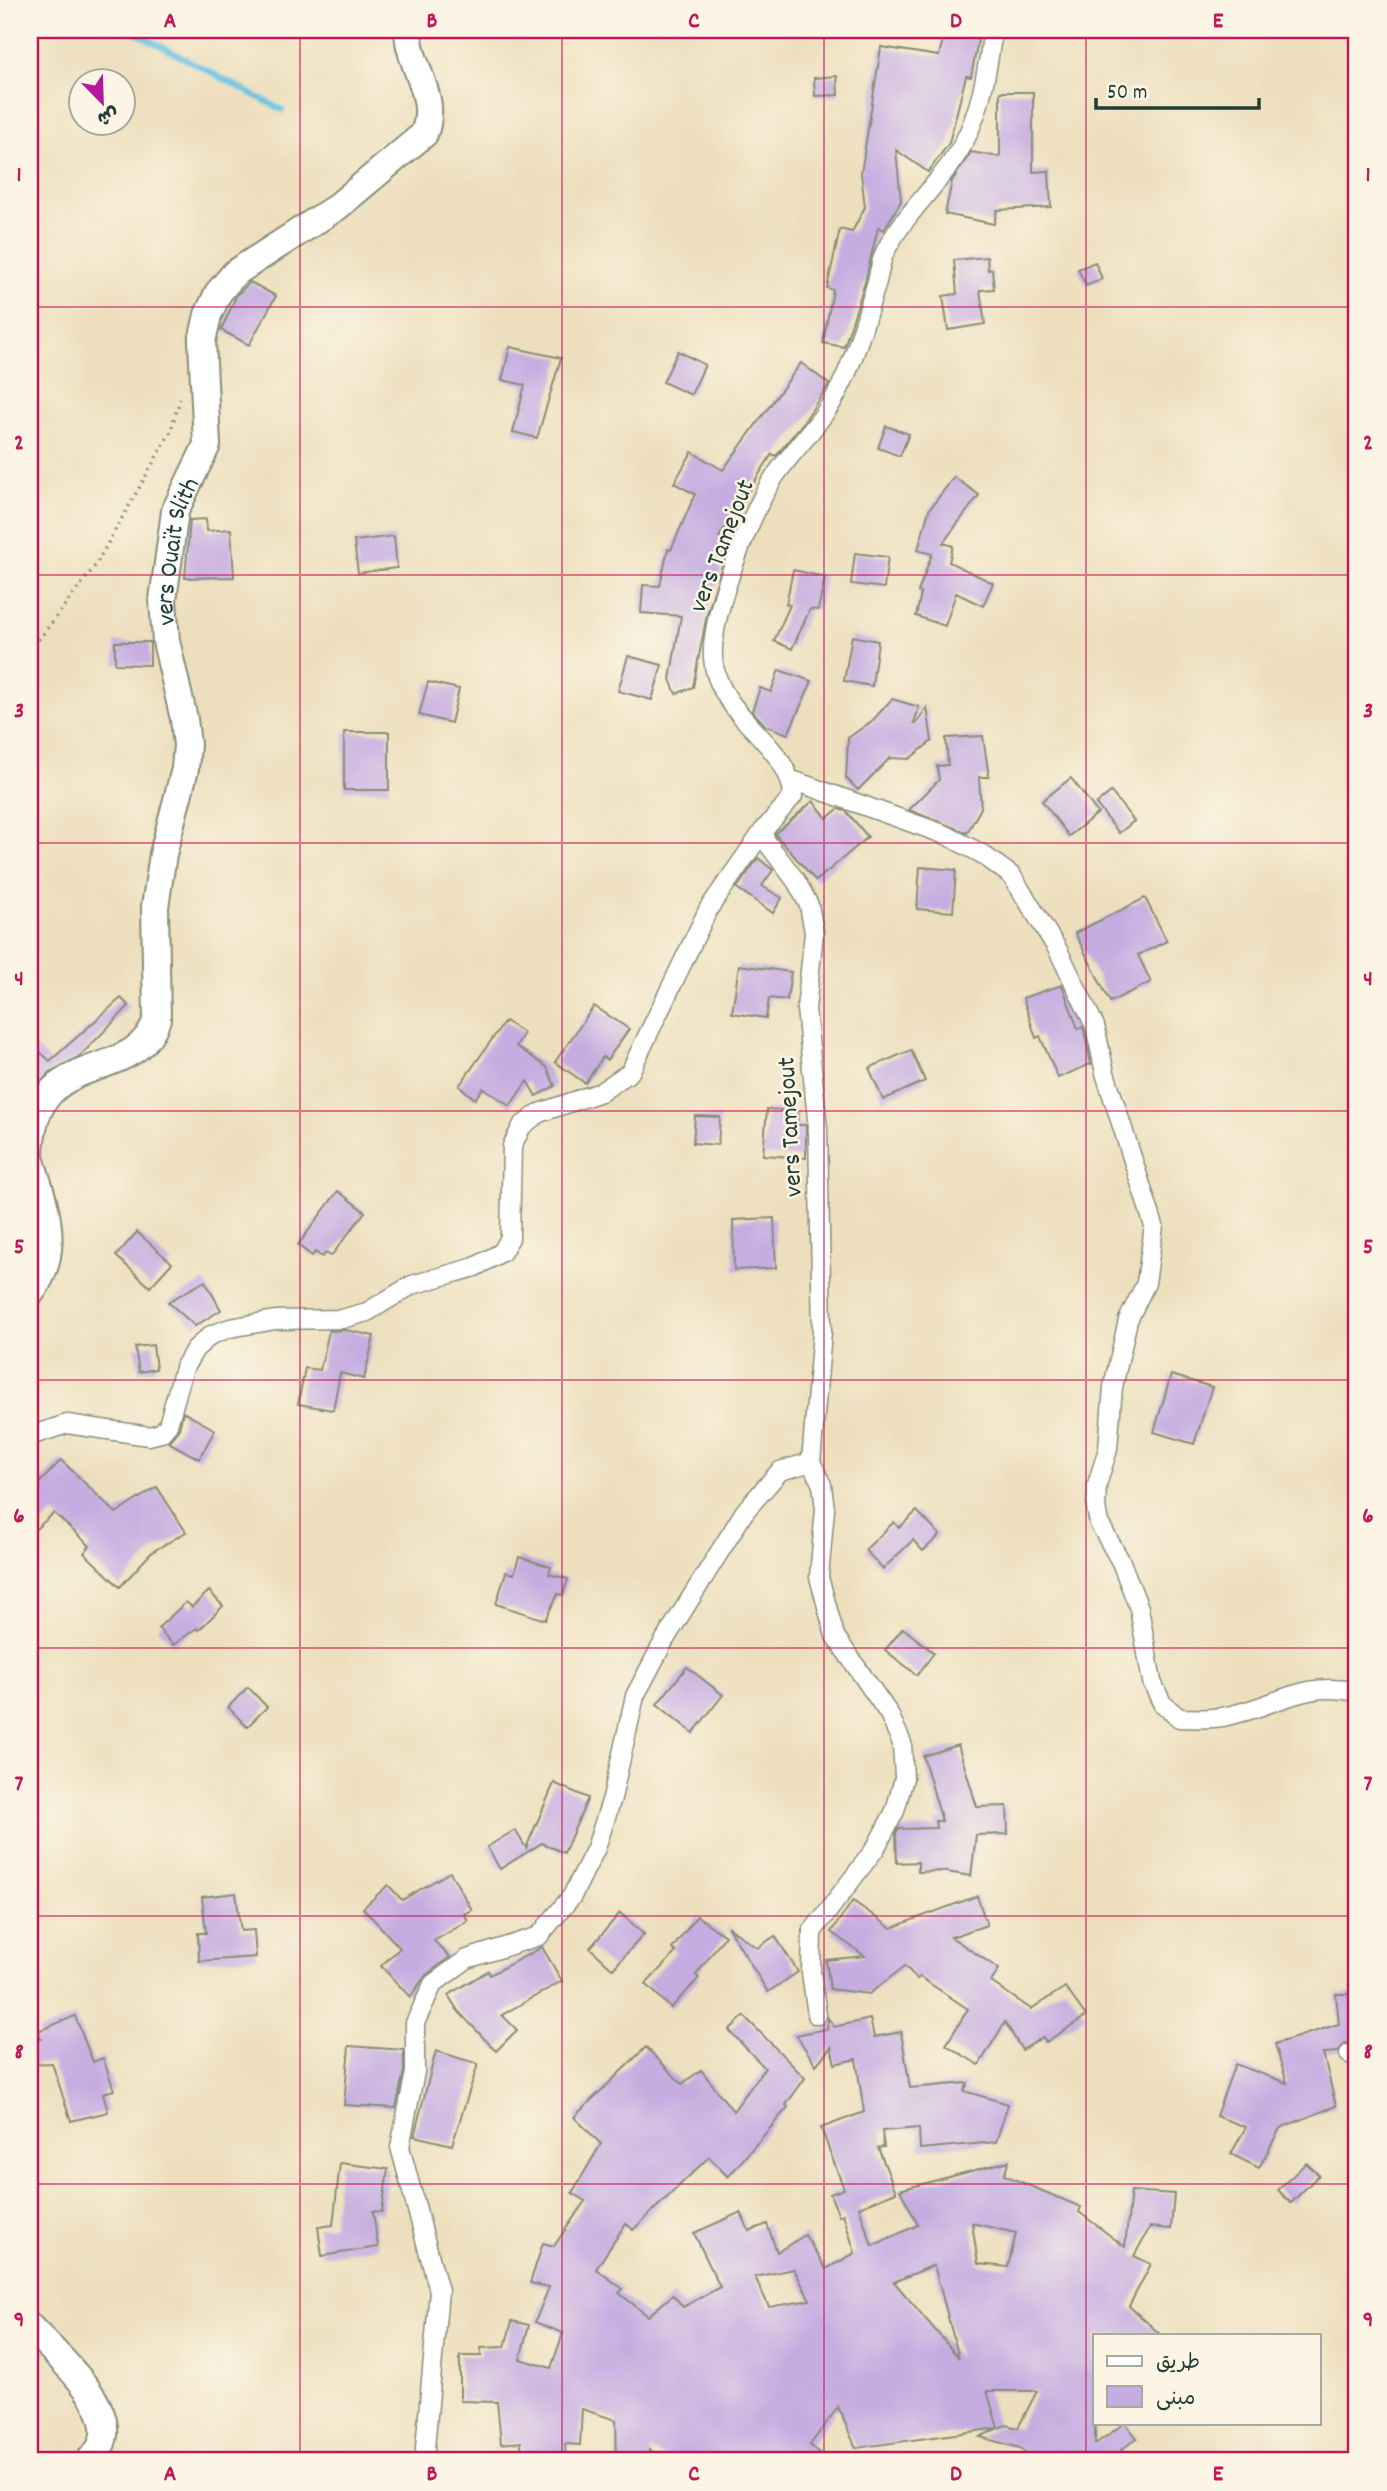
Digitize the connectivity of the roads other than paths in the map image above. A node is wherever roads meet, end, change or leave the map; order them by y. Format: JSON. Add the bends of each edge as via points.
{"nodes":[{"id":1,"x":408,"y":30,"type":"edge"},
{"id":2,"x":993,"y":30,"type":"edge"},
{"id":3,"x":792,"y":780,"type":"junction"},
{"id":4,"x":763,"y":831,"type":"junction"},
{"id":5,"x":30,"y":1157,"type":"edge"},
{"id":6,"x":30,"y":1294,"type":"edge"},
{"id":7,"x":30,"y":1436,"type":"edge"},
{"id":8,"x":811,"y":1462,"type":"junction"},
{"id":9,"x":1357,"y":1692,"type":"edge"},
{"id":10,"x":817,"y":2015,"type":"dead end"},
{"id":11,"x":30,"y":2327,"type":"edge"},
{"id":12,"x":89,"y":2461,"type":"edge"},
{"id":13,"x":426,"y":2461,"type":"edge"}],
"edges":[{"from":1,"to":5,"type":"street","name":"vers Ouaït Slith","via":[[410,51],[429,100],[431,116],[424,134],[328,214],[235,273],[208,315],[202,341],[207,445],[175,511],[163,600],[166,641],[187,745],[155,907],[157,1020],[142,1046],[69,1077],[42,1100],[30,1126]]},
{"from":2,"to":3,"type":"street","name":"vers Tamejout","via":[[971,126],[954,159],[884,256],[842,384],[824,416],[761,500],[721,598],[713,658],[717,678],[735,712]]},
{"from":3,"to":4,"type":"street","via":[[793,796]]},
{"from":3,"to":9,"type":"street","via":[[946,835],[1012,876],[1058,950],[1095,1026],[1105,1073],[1154,1226],[1146,1283],[1128,1320],[1113,1387],[1108,1449],[1097,1485],[1096,1508],[1139,1608],[1152,1682],[1162,1703],[1178,1718],[1225,1717],[1299,1691],[1329,1688]]},
{"from":4,"to":7,"type":"street","via":[[709,908],[630,1072],[601,1092],[539,1113],[522,1126],[512,1146],[510,1238],[502,1251],[475,1267],[412,1285],[367,1312],[342,1319],[275,1320],[211,1335],[195,1349],[184,1368],[173,1415],[161,1433],[149,1436],[67,1424]]},
{"from":4,"to":8,"type":"street","name":"vers Tamejout","via":[[809,905],[814,932],[806,1009],[818,1129],[822,1332]]},
{"from":5,"to":6,"type":"street","name":"vers Ouaït Slith","via":[[50,1226],[49,1258]]},
{"from":8,"to":10,"type":"street","via":[[822,1485],[825,1509],[819,1577],[835,1636],[889,1714],[902,1743],[904,1779],[895,1811],[876,1849],[812,1932]]},
{"from":8,"to":13,"type":"street","via":[[780,1471],[745,1511],[664,1640],[635,1696],[612,1798],[596,1848],[572,1896],[539,1936],[467,1959],[433,1984],[415,2024],[415,2072],[400,2147],[439,2291]]},
{"from":11,"to":12,"type":"street","via":[[96,2400],[105,2430],[102,2444]]}]}
